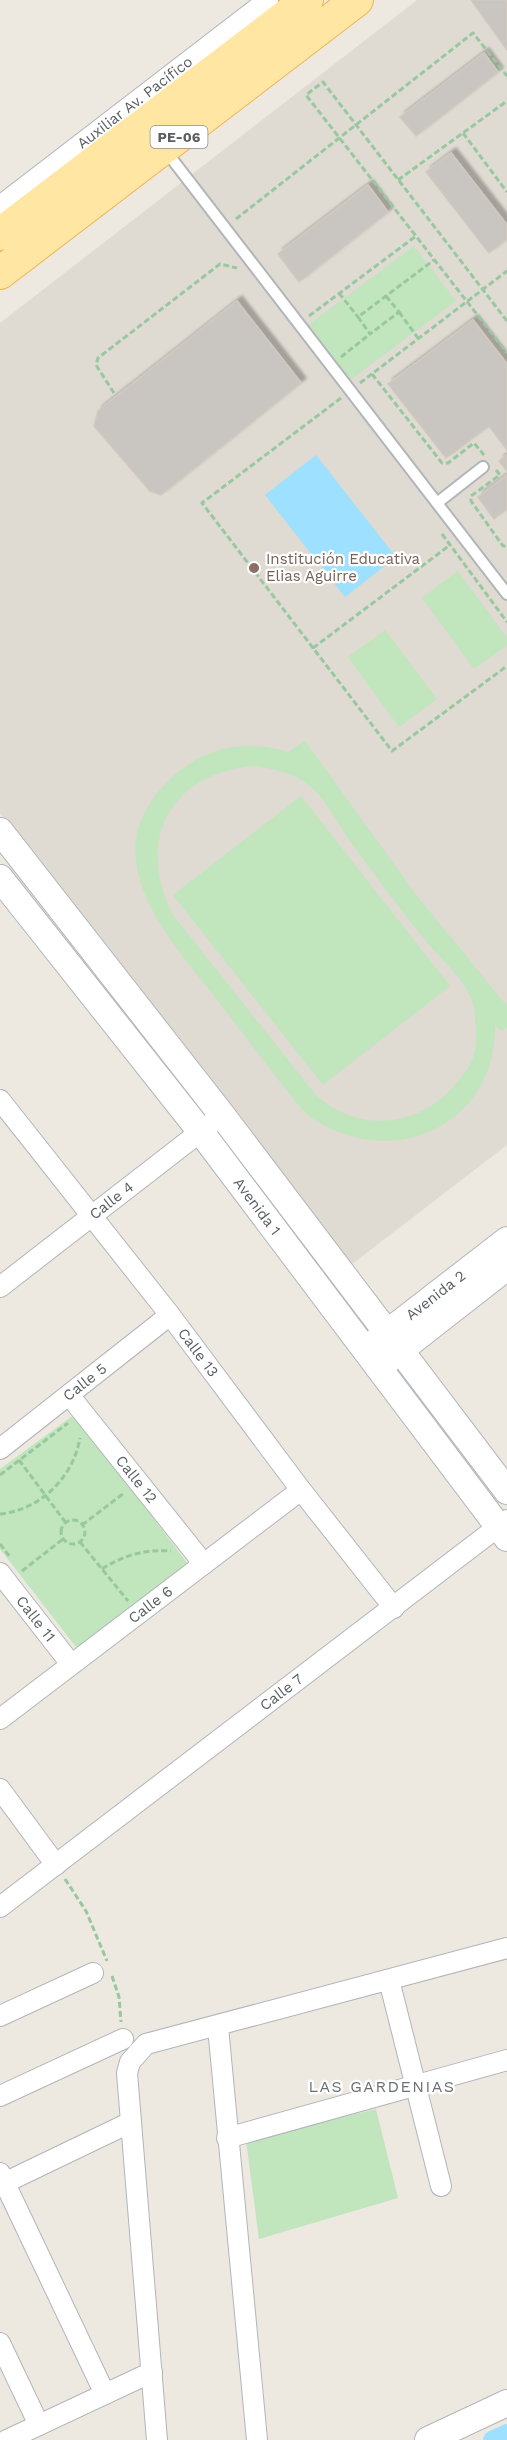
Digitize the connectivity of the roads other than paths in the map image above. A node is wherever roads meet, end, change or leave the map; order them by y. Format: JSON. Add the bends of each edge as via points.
{"nodes":[{"id":1,"x":268,"y":0,"type":"edge"},
{"id":2,"x":307,"y":0,"type":"edge"},
{"id":3,"x":353,"y":0,"type":"edge"},
{"id":4,"x":164,"y":149,"type":"junction"},
{"id":5,"x":0,"y":206,"type":"edge"},
{"id":6,"x":0,"y":234,"type":"edge"},
{"id":7,"x":0,"y":273,"type":"edge"},
{"id":8,"x":488,"y":464,"type":"road end"},
{"id":9,"x":437,"y":503,"type":"junction"},
{"id":10,"x":507,"y":594,"type":"edge"},
{"id":11,"x":0,"y":831,"type":"edge"},
{"id":12,"x":0,"y":878,"type":"edge"},
{"id":13,"x":2,"y":1108,"type":"edge"},
{"id":14,"x":222,"y":1115,"type":"junction"},
{"id":15,"x":201,"y":1131,"type":"junction"},
{"id":16,"x":89,"y":1217,"type":"junction"},
{"id":17,"x":503,"y":1260,"type":"edge"},
{"id":18,"x":0,"y":1287,"type":"edge"},
{"id":19,"x":170,"y":1316,"type":"junction"},
{"id":20,"x":394,"y":1342,"type":"junction"},
{"id":21,"x":371,"y":1359,"type":"junction"},
{"id":22,"x":69,"y":1395,"type":"junction"},
{"id":23,"x":0,"y":1449,"type":"edge"},
{"id":24,"x":301,"y":1490,"type":"junction"},
{"id":25,"x":507,"y":1491,"type":"edge"},
{"id":26,"x":504,"y":1528,"type":"edge"},
{"id":27,"x":204,"y":1564,"type":"junction"},
{"id":28,"x":7,"y":1568,"type":"edge"},
{"id":29,"x":394,"y":1608,"type":"junction"},
{"id":30,"x":71,"y":1664,"type":"junction"},
{"id":31,"x":0,"y":1719,"type":"edge"},
{"id":32,"x":0,"y":1789,"type":"edge"},
{"id":33,"x":56,"y":1865,"type":"junction"},
{"id":34,"x":0,"y":1906,"type":"edge"},
{"id":35,"x":507,"y":1948,"type":"edge"},
{"id":36,"x":93,"y":1973,"type":"dead end"},
{"id":37,"x":389,"y":1980,"type":"junction"},
{"id":38,"x":0,"y":2016,"type":"edge"},
{"id":39,"x":218,"y":2027,"type":"junction"},
{"id":40,"x":123,"y":2039,"type":"dead end"},
{"id":41,"x":507,"y":2060,"type":"edge"},
{"id":42,"x":416,"y":2085,"type":"junction"},
{"id":43,"x":0,"y":2096,"type":"edge"},
{"id":44,"x":131,"y":2122,"type":"junction"},
{"id":45,"x":227,"y":2138,"type":"junction"},
{"id":46,"x":2,"y":2180,"type":"edge"},
{"id":47,"x":441,"y":2186,"type":"dead end"},
{"id":48,"x":0,"y":2343,"type":"edge"},
{"id":49,"x":152,"y":2372,"type":"junction"},
{"id":50,"x":105,"y":2394,"type":"junction"},
{"id":51,"x":507,"y":2403,"type":"edge"},
{"id":52,"x":39,"y":2425,"type":"junction"},
{"id":53,"x":7,"y":2440,"type":"edge"},
{"id":54,"x":157,"y":2440,"type":"edge"},
{"id":55,"x":257,"y":2440,"type":"edge"},
{"id":56,"x":428,"y":2440,"type":"edge"}],
"edges":[{"from":1,"to":5,"type":"street","name":"Auxiliar Av. Pacífico"},
{"from":2,"to":6,"type":"main road","number":"PE-06"},
{"from":3,"to":4,"type":"main road","number":"PE-06"},
{"from":4,"to":7,"type":"main road","number":"PE-06"},
{"from":4,"to":9,"type":"lane"},
{"from":8,"to":9,"type":"lane"},
{"from":9,"to":10,"type":"lane"},
{"from":11,"to":14,"type":"street","name":"Avenida 1"},
{"from":12,"to":15,"type":"street","name":"Avenida 1"},
{"from":13,"to":16,"type":"street","name":"Calle 13"},
{"from":14,"to":15,"type":"street","name":"Calle 4"},
{"from":14,"to":20,"type":"street","name":"Avenida 1"},
{"from":15,"to":16,"type":"street","name":"Calle 4"},
{"from":15,"to":21,"type":"street","name":"Avenida 1"},
{"from":16,"to":18,"type":"street","name":"Calle 4"},
{"from":16,"to":19,"type":"street","name":"Calle 13"},
{"from":17,"to":20,"type":"street","name":"Avenida 2"},
{"from":19,"to":22,"type":"street","name":"Calle 5"},
{"from":19,"to":24,"type":"street","name":"Calle 13"},
{"from":20,"to":21,"type":"street","name":"Avenida 2"},
{"from":20,"to":25,"type":"street","name":"Avenida 1"},
{"from":21,"to":26,"type":"street","name":"Avenida 1"},
{"from":22,"to":23,"type":"street","name":"Calle 5"},
{"from":22,"to":27,"type":"street","name":"Calle 12"},
{"from":24,"to":27,"type":"street","name":"Calle 6"},
{"from":24,"to":29,"type":"street","name":"Calle 13"},
{"from":26,"to":29,"type":"street","name":"Calle 7"},
{"from":27,"to":30,"type":"street","name":"Calle 6"},
{"from":28,"to":30,"type":"street","name":"Calle 11"},
{"from":29,"to":33,"type":"street","name":"Calle 7"},
{"from":30,"to":31,"type":"street","name":"Calle 6"},
{"from":32,"to":33,"type":"street"},
{"from":33,"to":34,"type":"street","name":"Calle 7"},
{"from":35,"to":37,"type":"street"},
{"from":36,"to":38,"type":"street"},
{"from":37,"to":39,"type":"street"},
{"from":37,"to":42,"type":"street"},
{"from":39,"to":44,"type":"street","via":[[146,2044],[137,2051],[127,2073]]},
{"from":39,"to":45,"type":"street"},
{"from":40,"to":43,"type":"street"},
{"from":41,"to":42,"type":"street"},
{"from":42,"to":45,"type":"street"},
{"from":42,"to":47,"type":"street"},
{"from":44,"to":46,"type":"street"},
{"from":44,"to":49,"type":"street"},
{"from":45,"to":55,"type":"street"},
{"from":46,"to":50,"type":"street"},
{"from":48,"to":52,"type":"street"},
{"from":49,"to":50,"type":"street"},
{"from":49,"to":54,"type":"street"},
{"from":50,"to":52,"type":"street"},
{"from":51,"to":56,"type":"street"},
{"from":52,"to":53,"type":"street"}]}
